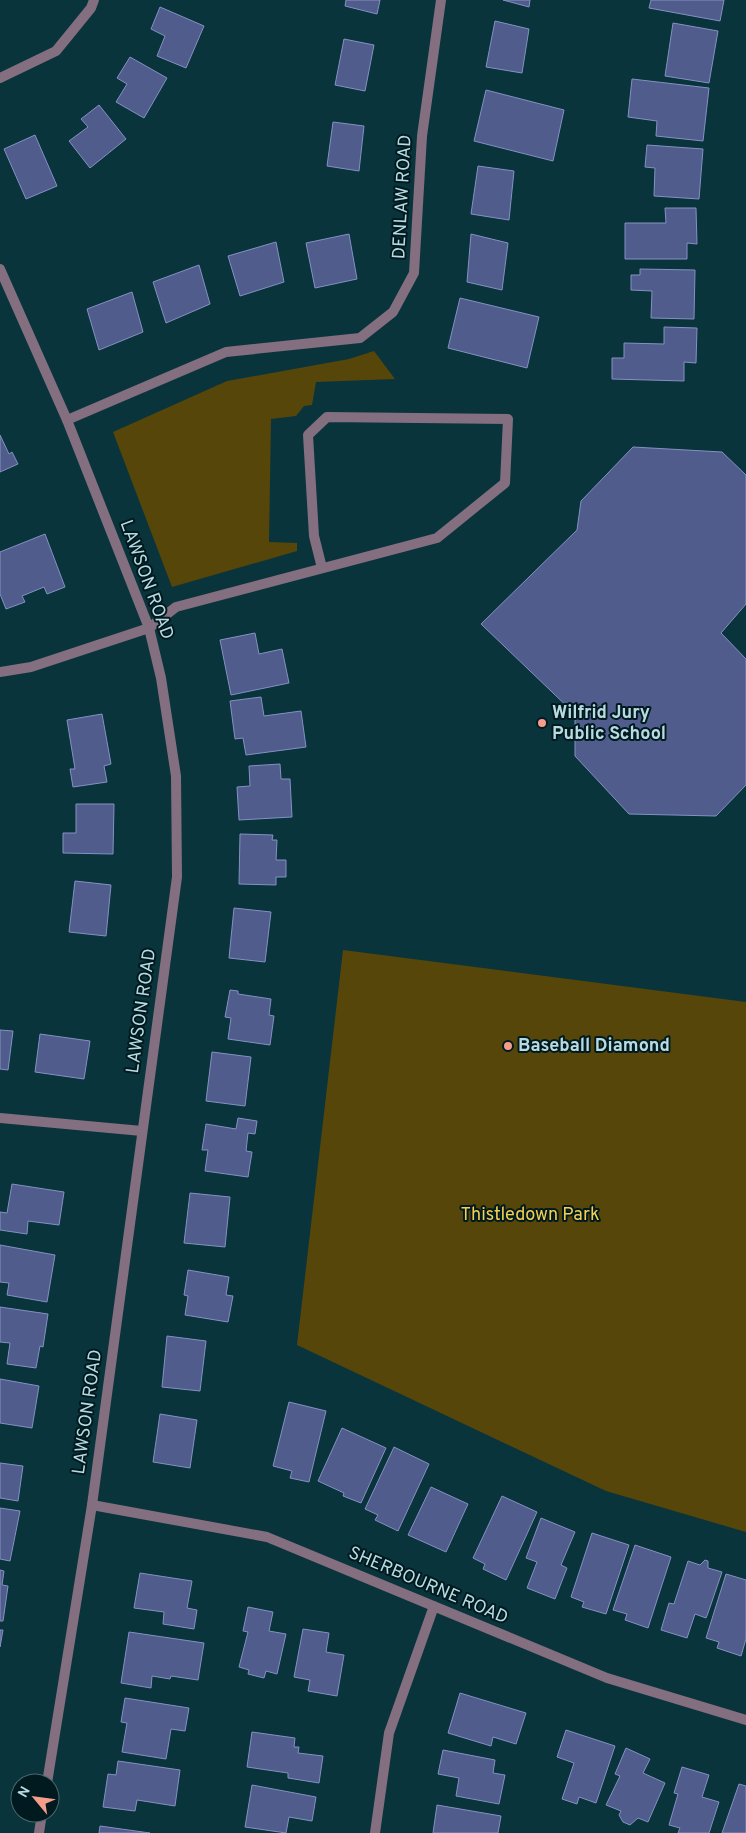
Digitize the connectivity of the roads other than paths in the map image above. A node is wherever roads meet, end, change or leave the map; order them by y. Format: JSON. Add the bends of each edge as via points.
{"nodes":[{"id":1,"x":94,"y":0,"type":"edge"},
{"id":2,"x":440,"y":0,"type":"edge"},
{"id":3,"x":0,"y":78,"type":"edge"},
{"id":4,"x":0,"y":269,"type":"edge"},
{"id":5,"x":67,"y":420,"type":"junction"},
{"id":6,"x":322,"y":568,"type":"junction"},
{"id":7,"x":149,"y":628,"type":"junction"},
{"id":8,"x":0,"y":672,"type":"edge"},
{"id":9,"x":0,"y":1118,"type":"edge"},
{"id":10,"x":142,"y":1131,"type":"junction"},
{"id":11,"x":92,"y":1505,"type":"junction"},
{"id":12,"x":434,"y":1606,"type":"junction"},
{"id":13,"x":746,"y":1720,"type":"edge"},
{"id":14,"x":49,"y":1773,"type":"edge"},
{"id":15,"x":374,"y":1833,"type":"edge"}],
"edges":[{"from":1,"to":3,"type":"street","via":[[56,51]]},
{"from":2,"to":5,"type":"street","name":"DENLAW ROAD","via":[[422,136],[414,273],[393,312],[360,338],[226,352]]},
{"from":4,"to":5,"type":"street","name":"LAWSON ROAD"},
{"from":5,"to":7,"type":"street","name":"LAWSON ROAD"},
{"from":6,"to":6,"type":"street","via":[[314,536],[308,435],[327,417],[508,419],[505,483],[445,532],[437,538]]},
{"from":6,"to":7,"type":"street","via":[[176,607]]},
{"from":7,"to":8,"type":"street","via":[[31,668]]},
{"from":7,"to":10,"type":"street","name":"LAWSON ROAD","via":[[161,678],[176,776],[177,877]]},
{"from":9,"to":10,"type":"street"},
{"from":10,"to":11,"type":"street","name":"LAWSON ROAD"},
{"from":11,"to":12,"type":"street","name":"SHERBOURNE ROAD","via":[[267,1537]]},
{"from":11,"to":14,"type":"street","name":"LAWSON ROAD"},
{"from":12,"to":13,"type":"street","name":"SHERBOURNE ROAD","via":[[607,1678]]},
{"from":12,"to":15,"type":"street","via":[[389,1733]]}]}
